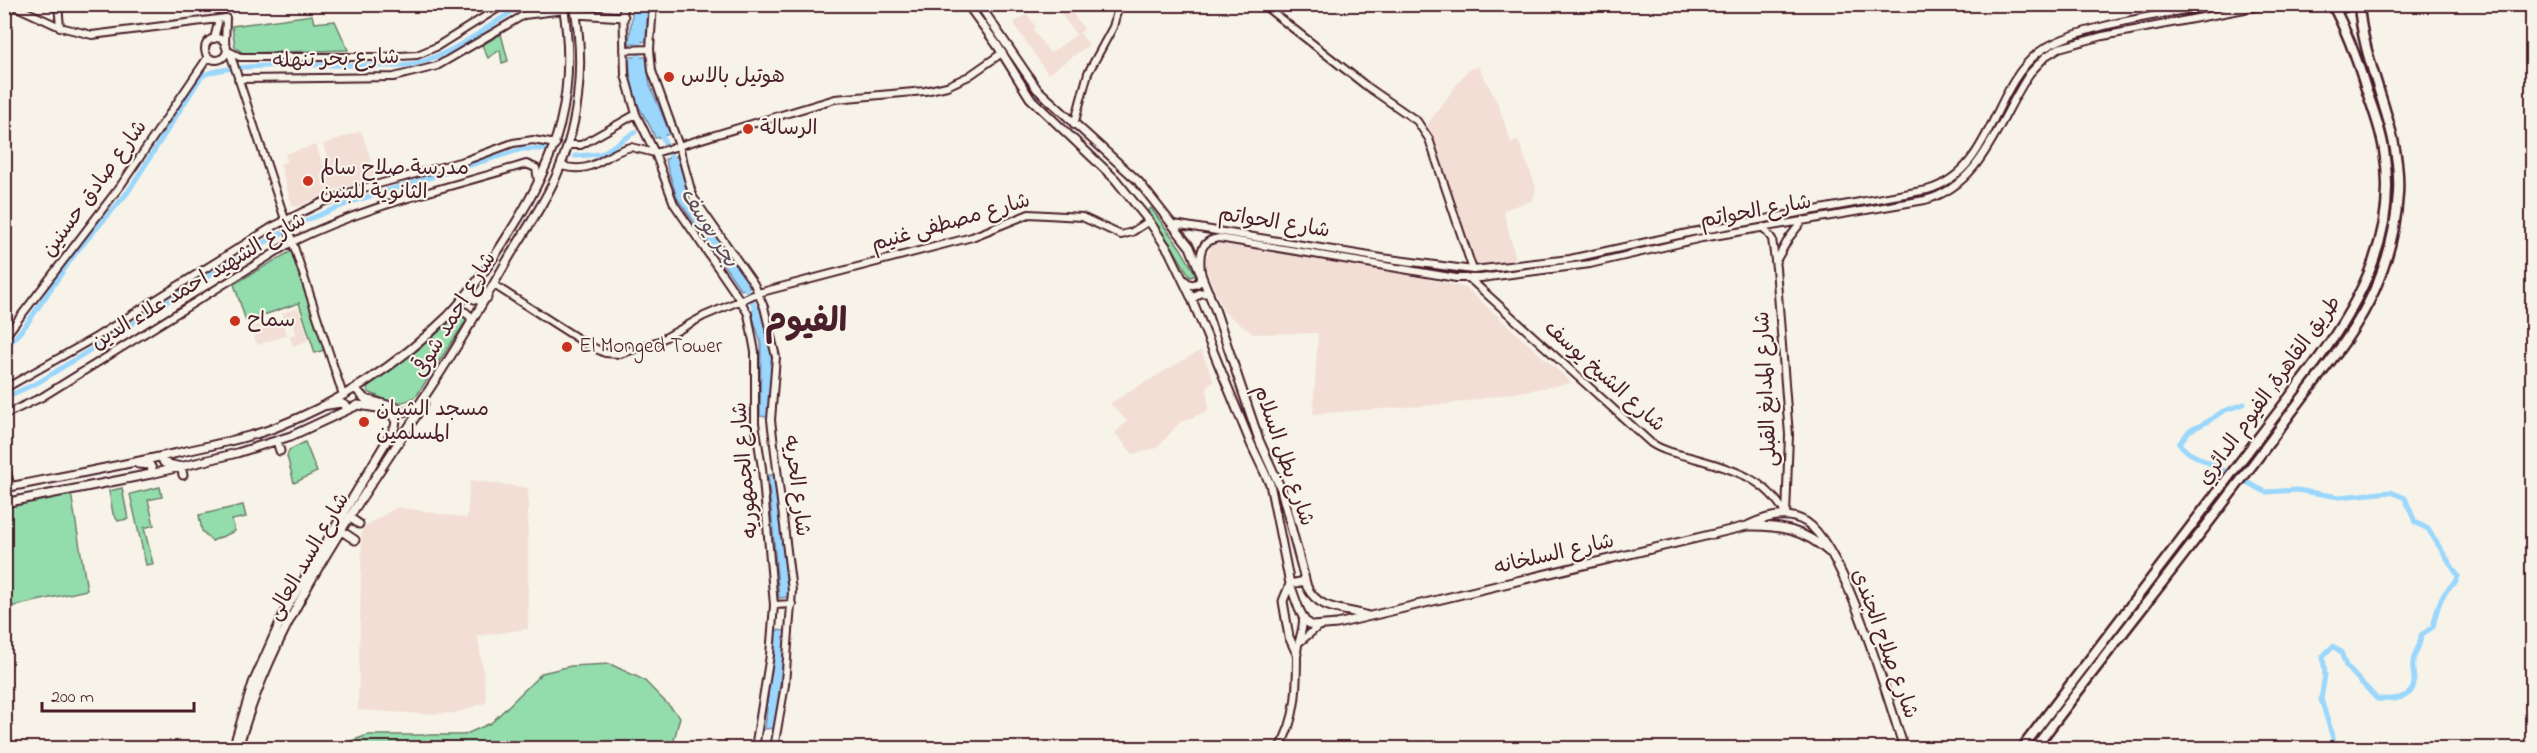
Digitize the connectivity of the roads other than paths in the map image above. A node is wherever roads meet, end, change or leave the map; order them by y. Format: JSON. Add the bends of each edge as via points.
{"nodes":[{"id":1,"x":10,"y":4,"type":"edge"},
{"id":2,"x":58,"y":4,"type":"edge"},
{"id":3,"x":505,"y":4,"type":"edge"},
{"id":4,"x":574,"y":4,"type":"edge"},
{"id":5,"x":623,"y":4,"type":"edge"},
{"id":6,"x":652,"y":4,"type":"edge"},
{"id":7,"x":979,"y":4,"type":"edge"},
{"id":8,"x":1119,"y":4,"type":"edge"},
{"id":9,"x":1262,"y":4,"type":"edge"},
{"id":10,"x":2219,"y":4,"type":"edge"},
{"id":11,"x":2271,"y":4,"type":"edge"},
{"id":12,"x":2332,"y":4,"type":"edge"},
{"id":13,"x":2353,"y":4,"type":"edge"},
{"id":14,"x":2359,"y":4,"type":"edge"},
{"id":15,"x":968,"y":5,"type":"edge"},
{"id":16,"x":563,"y":7,"type":"edge"},
{"id":17,"x":576,"y":14,"type":"junction"},
{"id":18,"x":2168,"y":14,"type":"junction"},
{"id":19,"x":624,"y":17,"type":"junction"},
{"id":20,"x":222,"y":19,"type":"junction"},
{"id":21,"x":2170,"y":24,"type":"junction"},
{"id":22,"x":60,"y":27,"type":"junction"},
{"id":23,"x":214,"y":39,"type":"junction"},
{"id":24,"x":226,"y":47,"type":"junction"},
{"id":25,"x":650,"y":49,"type":"junction"},
{"id":26,"x":624,"y":50,"type":"junction"},
{"id":27,"x":1002,"y":52,"type":"junction"},
{"id":28,"x":208,"y":57,"type":"junction"},
{"id":29,"x":240,"y":57,"type":"junction"},
{"id":30,"x":218,"y":60,"type":"junction"},
{"id":31,"x":568,"y":67,"type":"junction"},
{"id":32,"x":581,"y":67,"type":"junction"},
{"id":33,"x":236,"y":72,"type":"junction"},
{"id":34,"x":567,"y":78,"type":"junction"},
{"id":35,"x":579,"y":79,"type":"junction"},
{"id":36,"x":1056,"y":108,"type":"junction"},
{"id":37,"x":636,"y":114,"type":"junction"},
{"id":38,"x":1048,"y":117,"type":"junction"},
{"id":39,"x":1074,"y":125,"type":"junction"},
{"id":40,"x":556,"y":144,"type":"junction"},
{"id":41,"x":567,"y":145,"type":"junction"},
{"id":42,"x":679,"y":146,"type":"junction"},
{"id":43,"x":655,"y":153,"type":"junction"},
{"id":44,"x":561,"y":166,"type":"junction"},
{"id":45,"x":537,"y":187,"type":"junction"},
{"id":46,"x":1870,"y":200,"type":"junction"},
{"id":47,"x":1871,"y":208,"type":"junction"},
{"id":48,"x":1803,"y":219,"type":"junction"},
{"id":49,"x":1149,"y":221,"type":"junction"},
{"id":50,"x":285,"y":223,"type":"junction"},
{"id":51,"x":1174,"y":224,"type":"junction"},
{"id":52,"x":1763,"y":227,"type":"junction"},
{"id":53,"x":1700,"y":230,"type":"junction"},
{"id":54,"x":291,"y":238,"type":"junction"},
{"id":55,"x":1702,"y":238,"type":"junction"},
{"id":56,"x":1372,"y":256,"type":"junction"},
{"id":57,"x":1776,"y":261,"type":"junction"},
{"id":58,"x":1382,"y":262,"type":"junction"},
{"id":59,"x":1370,"y":264,"type":"junction"},
{"id":60,"x":1473,"y":270,"type":"junction"},
{"id":61,"x":1201,"y":272,"type":"junction"},
{"id":62,"x":1470,"y":279,"type":"junction"},
{"id":63,"x":1184,"y":280,"type":"junction"},
{"id":64,"x":495,"y":285,"type":"junction"},
{"id":65,"x":470,"y":290,"type":"junction"},
{"id":66,"x":758,"y":292,"type":"junction"},
{"id":67,"x":1209,"y":293,"type":"junction"},
{"id":68,"x":487,"y":298,"type":"junction"},
{"id":69,"x":1192,"y":299,"type":"junction"},
{"id":70,"x":740,"y":300,"type":"junction"},
{"id":71,"x":450,"y":314,"type":"junction"},
{"id":72,"x":471,"y":324,"type":"junction"},
{"id":73,"x":4,"y":338,"type":"edge"},
{"id":74,"x":355,"y":388,"type":"junction"},
{"id":75,"x":4,"y":389,"type":"edge"},
{"id":76,"x":428,"y":391,"type":"junction"},
{"id":77,"x":343,"y":394,"type":"junction"},
{"id":78,"x":321,"y":406,"type":"junction"},
{"id":79,"x":350,"y":408,"type":"junction"},
{"id":80,"x":388,"y":411,"type":"junction"},
{"id":81,"x":4,"y":415,"type":"edge"},
{"id":82,"x":771,"y":420,"type":"junction"},
{"id":83,"x":755,"y":423,"type":"junction"},
{"id":84,"x":1259,"y":440,"type":"junction"},
{"id":85,"x":277,"y":441,"type":"junction"},
{"id":86,"x":1251,"y":444,"type":"junction"},
{"id":87,"x":280,"y":451,"type":"dead end"},
{"id":88,"x":161,"y":457,"type":"junction"},
{"id":89,"x":4,"y":461,"type":"edge"},
{"id":90,"x":131,"y":463,"type":"junction"},
{"id":91,"x":776,"y":463,"type":"junction"},
{"id":92,"x":379,"y":465,"type":"junction"},
{"id":93,"x":762,"y":468,"type":"junction"},
{"id":94,"x":182,"y":471,"type":"junction"},
{"id":95,"x":151,"y":474,"type":"junction"},
{"id":96,"x":8,"y":487,"type":"edge"},
{"id":97,"x":4,"y":503,"type":"edge"},
{"id":98,"x":1786,"y":515,"type":"junction"},
{"id":99,"x":349,"y":517,"type":"junction"},
{"id":100,"x":359,"y":524,"type":"dead end"},
{"id":101,"x":1747,"y":526,"type":"junction"},
{"id":102,"x":340,"y":530,"type":"junction"},
{"id":103,"x":355,"y":540,"type":"dead end"},
{"id":104,"x":1829,"y":552,"type":"junction"},
{"id":105,"x":1305,"y":581,"type":"junction"},
{"id":106,"x":1290,"y":584,"type":"junction"},
{"id":107,"x":792,"y":604,"type":"junction"},
{"id":108,"x":774,"y":605,"type":"junction"},
{"id":109,"x":291,"y":609,"type":"junction"},
{"id":110,"x":283,"y":616,"type":"junction"},
{"id":111,"x":1368,"y":616,"type":"junction"},
{"id":112,"x":1303,"y":617,"type":"junction"},
{"id":113,"x":290,"y":620,"type":"junction"},
{"id":114,"x":774,"y":624,"type":"junction"},
{"id":115,"x":789,"y":624,"type":"junction"},
{"id":116,"x":1319,"y":626,"type":"junction"},
{"id":117,"x":1300,"y":642,"type":"junction"},
{"id":118,"x":1297,"y":654,"type":"junction"},
{"id":119,"x":2073,"y":690,"type":"junction"},
{"id":120,"x":2055,"y":713,"type":"junction"},
{"id":121,"x":233,"y":748,"type":"edge"},
{"id":122,"x":238,"y":748,"type":"edge"},
{"id":123,"x":755,"y":748,"type":"edge"},
{"id":124,"x":774,"y":748,"type":"edge"},
{"id":125,"x":1279,"y":748,"type":"edge"},
{"id":126,"x":1904,"y":748,"type":"edge"},
{"id":127,"x":2022,"y":748,"type":"edge"},
{"id":128,"x":2035,"y":748,"type":"edge"}],
"edges":[{"from":1,"to":22,"type":"street"},
{"from":2,"to":22,"type":"street"},
{"from":3,"to":29,"type":"street","name":"شارع بحر تنهله","via":[[417,55]]},
{"from":4,"to":17,"type":"main road","name":"شارع احمد شوقى"},
{"from":5,"to":19,"type":"street","name":"شارع الجمهوريه"},
{"from":6,"to":25,"type":"street","name":"شارع الحريه"},
{"from":7,"to":36,"type":"main road","name":"شارع بطل السلام","via":[[1031,82]]},
{"from":8,"to":39,"type":"street","via":[[1113,27],[1088,73]]},
{"from":9,"to":60,"type":"street","via":[[1422,126]]},
{"from":10,"to":18,"type":"street","name":"شارع الحواتم"},
{"from":11,"to":21,"type":"street","name":"شارع الحواتم"},
{"from":12,"to":13,"type":"highway","via":[[2342,8]]},
{"from":12,"to":119,"type":"highway","name":"طريق القاهرة, الفيوم الدائري","via":[[2355,54],[2385,155],[2384,214],[2371,271],[2355,305],[2323,353]]},
{"from":14,"to":119,"type":"highway","name":"طريق القاهرة, الفيوم الدائري","via":[[2397,158],[2395,216],[2381,274],[2367,306],[2330,360],[2209,524]]},
{"from":15,"to":27,"type":"main road","name":"شارع بطل السلام"},
{"from":16,"to":31,"type":"main road","name":"شارع احمد شوقى"},
{"from":16,"to":33,"type":"street","name":"شارع بحر تنهله","via":[[524,15],[452,59],[415,73],[394,77]]},
{"from":17,"to":19,"type":"main road"},
{"from":17,"to":32,"type":"main road","name":"شارع احمد شوقى"},
{"from":18,"to":21,"type":"street"},
{"from":18,"to":46,"type":"street","name":"شارع الحواتم","via":[[2109,26],[2048,46],[2032,57],[2021,72],[1969,163],[1957,176],[1927,190]]},
{"from":19,"to":26,"type":"street","name":"شارع الجمهوريه"},
{"from":20,"to":22,"type":"street","via":[[103,35]]},
{"from":20,"to":23,"type":"street"},
{"from":20,"to":24,"type":"street"},
{"from":21,"to":47,"type":"street","name":"شارع الحواتم","via":[[2103,36],[2052,52],[2030,73],[1974,168],[1962,181],[1931,198]]},
{"from":23,"to":24,"type":"street"},
{"from":23,"to":28,"type":"street","via":[[205,47]]},
{"from":24,"to":29,"type":"street"},
{"from":24,"to":30,"type":"street","via":[[224,56]]},
{"from":24,"to":33,"type":"street"},
{"from":25,"to":26,"type":"street"},
{"from":25,"to":42,"type":"street","name":"شارع الحريه","via":[[655,81]]},
{"from":26,"to":37,"type":"street","name":"شارع الجمهوريه","via":[[628,89]]},
{"from":27,"to":38,"type":"main road","name":"شارع بطل السلام","via":[[1024,90]]},
{"from":27,"to":42,"type":"street","via":[[969,76],[947,86],[835,99]]},
{"from":28,"to":30,"type":"street"},
{"from":28,"to":73,"type":"street","name":"شارع صادق حسنين","via":[[121,184]]},
{"from":29,"to":33,"type":"street"},
{"from":30,"to":33,"type":"street","name":"شارع بحر تنهله","via":[[227,60]]},
{"from":31,"to":32,"type":"main road"},
{"from":31,"to":34,"type":"main road","name":"شارع احمد شوقى"},
{"from":32,"to":35,"type":"main road","name":"شارع احمد شوقى"},
{"from":33,"to":50,"type":"street"},
{"from":34,"to":35,"type":"main road","via":[[574,75]]},
{"from":34,"to":40,"type":"main road","name":"شارع احمد شوقى"},
{"from":35,"to":41,"type":"main road","name":"شارع احمد شوقى"},
{"from":36,"to":38,"type":"main road"},
{"from":36,"to":39,"type":"main road","name":"شارع بطل السلام"},
{"from":37,"to":41,"type":"street","via":[[581,144]]},
{"from":37,"to":43,"type":"street","name":"شارع الجمهوريه"},
{"from":38,"to":49,"type":"main road","name":"شارع بطل السلام","via":[[1108,172]]},
{"from":39,"to":51,"type":"main road","name":"شارع بطل السلام","via":[[1138,181]]},
{"from":40,"to":45,"type":"main road","name":"شارع احمد شوقى"},
{"from":40,"to":50,"type":"street","name":"شارع الشهيد احمد علاء الدين","via":[[533,140],[513,143],[351,192]]},
{"from":41,"to":44,"type":"main road","name":"شارع احمد شوقى"},
{"from":42,"to":43,"type":"street"},
{"from":42,"to":66,"type":"street","name":"شارع الحريه","via":[[696,204]]},
{"from":43,"to":44,"type":"street","via":[[631,147],[591,167]]},
{"from":43,"to":70,"type":"street","name":"شارع الجمهوريه","via":[[674,204]]},
{"from":44,"to":64,"type":"main road","name":"شارع احمد شوقى"},
{"from":45,"to":54,"type":"street","name":"شارع الشهيد احمد علاء الدين","via":[[537,170],[526,164],[379,206]]},
{"from":45,"to":65,"type":"main road","name":"شارع احمد شوقى"},
{"from":46,"to":47,"type":"street"},
{"from":46,"to":53,"type":"street","name":"شارع الحواتم"},
{"from":47,"to":48,"type":"street","name":"شارع الحواتم"},
{"from":48,"to":52,"type":"street","name":"شارع الحواتم"},
{"from":48,"to":57,"type":"street"},
{"from":49,"to":63,"type":"main road","name":"شارع بطل السلام"},
{"from":49,"to":66,"type":"street","name":"شارع مصطفى غنيم","via":[[1121,235],[1082,217],[1031,213],[972,237]]},
{"from":50,"to":54,"type":"street"},
{"from":50,"to":75,"type":"street","name":"شارع الشهيد احمد علاء الدين"},
{"from":51,"to":56,"type":"street","name":"شارع الحواتم"},
{"from":51,"to":61,"type":"main road","name":"شارع بطل السلام"},
{"from":52,"to":55,"type":"street","name":"شارع الحواتم"},
{"from":52,"to":57,"type":"street","name":"شارع المدابغ القبلى","via":[[1772,239]]},
{"from":53,"to":55,"type":"street"},
{"from":53,"to":60,"type":"street","name":"شارع الحواتم","via":[[1570,259]]},
{"from":54,"to":77,"type":"street"},
{"from":54,"to":81,"type":"street","name":"شارع الشهيد احمد علاء الدين","via":[[42,397]]},
{"from":55,"to":62,"type":"street","name":"شارع الحواتم","via":[[1590,264]]},
{"from":56,"to":58,"type":"street","name":"شارع الحواتم"},
{"from":56,"to":59,"type":"street"},
{"from":57,"to":98,"type":"street","name":"شارع المدابغ القبلى","via":[[1790,435]]},
{"from":58,"to":59,"type":"street","name":"شارع الحواتم"},
{"from":58,"to":60,"type":"street","name":"شارع الحواتم"},
{"from":58,"to":62,"type":"street","name":"شارع الحواتم"},
{"from":59,"to":61,"type":"street","name":"شارع الحواتم","via":[[1216,238],[1201,251]]},
{"from":61,"to":63,"type":"main road","via":[[1202,278],[1195,285]]},
{"from":61,"to":67,"type":"main road","name":"شارع بطل السلام"},
{"from":62,"to":98,"type":"street","name":"شارع الشيخ يوسف","via":[[1651,443],[1745,474],[1772,495]]},
{"from":63,"to":69,"type":"main road","name":"شارع بطل السلام"},
{"from":64,"to":68,"type":"main road","name":"شارع احمد شوقى"},
{"from":64,"to":70,"type":"street","via":[[588,345],[612,354],[659,341]]},
{"from":65,"to":68,"type":"main road","via":[[474,299]]},
{"from":65,"to":71,"type":"main road","name":"شارع احمد شوقى"},
{"from":66,"to":70,"type":"street"},
{"from":66,"to":82,"type":"street","name":"شارع الحريه","via":[[776,357]]},
{"from":67,"to":69,"type":"main road"},
{"from":67,"to":84,"type":"main road","name":"شارع بطل السلام"},
{"from":68,"to":72,"type":"main road","name":"شارع احمد شوقى"},
{"from":69,"to":86,"type":"main road","name":"شارع بطل السلام"},
{"from":70,"to":83,"type":"street","name":"شارع الجمهوريه","via":[[750,323],[755,352]]},
{"from":71,"to":72,"type":"main road","via":[[465,312],[471,317]]},
{"from":71,"to":74,"type":"main road","name":"شارع احمد شوقى","via":[[394,362]]},
{"from":72,"to":76,"type":"main road","name":"شارع احمد شوقى"},
{"from":74,"to":76,"type":"main road","via":[[366,399],[400,408],[411,406]]},
{"from":74,"to":77,"type":"main road","name":"شارع احمد شوقى"},
{"from":76,"to":80,"type":"main road","name":"شارع احمد شوقى","via":[[414,409]]},
{"from":76,"to":92,"type":"main road","name":"شارع السد العالى","via":[[425,402]]},
{"from":77,"to":78,"type":"main road","name":"شارع احمد شوقى"},
{"from":78,"to":79,"type":"main road","via":[[344,404]]},
{"from":78,"to":88,"type":"main road","name":"شارع احمد شوقى","via":[[258,433]]},
{"from":79,"to":80,"type":"main road","name":"شارع احمد شوقى","via":[[362,405]]},
{"from":79,"to":85,"type":"main road","name":"شارع احمد شوقى"},
{"from":80,"to":92,"type":"main road","name":"شارع السد العالى","via":[[396,424]]},
{"from":82,"to":83,"type":"street"},
{"from":82,"to":91,"type":"street","name":"شارع الحريه"},
{"from":83,"to":93,"type":"street","name":"شارع الجمهوريه"},
{"from":84,"to":86,"type":"main road"},
{"from":84,"to":105,"type":"main road","name":"شارع بطل السلام","via":[[1281,489]]},
{"from":85,"to":87,"type":"main road"},
{"from":85,"to":94,"type":"main road","name":"شارع احمد شوقى"},
{"from":86,"to":106,"type":"main road","name":"شارع بطل السلام","via":[[1273,492]]},
{"from":88,"to":90,"type":"main road","name":"شارع احمد شوقى"},
{"from":88,"to":94,"type":"main road","via":[[164,463]]},
{"from":89,"to":96,"type":"street"},
{"from":90,"to":95,"type":"main road","via":[[150,465]]},
{"from":90,"to":96,"type":"main road","name":"شارع احمد شوقى"},
{"from":91,"to":93,"type":"street","via":[[771,468]]},
{"from":91,"to":107,"type":"street","name":"شارع الحريه"},
{"from":92,"to":99,"type":"main road","name":"شارع السد العالى"},
{"from":92,"to":109,"type":"main road","name":"شارع السد العالى"},
{"from":93,"to":108,"type":"street","name":"شارع الجمهوريه"},
{"from":94,"to":95,"type":"main road","name":"شارع احمد شوقى"},
{"from":95,"to":97,"type":"main road","name":"شارع احمد شوقى"},
{"from":98,"to":101,"type":"main road"},
{"from":98,"to":104,"type":"main road","name":"شارع صلاح الجندى","via":[[1812,526]]},
{"from":99,"to":100,"type":"main road"},
{"from":99,"to":102,"type":"main road","name":"شارع السد العالى"},
{"from":101,"to":104,"type":"main road","name":"شارع صلاح الجندى","via":[[1794,530]]},
{"from":101,"to":111,"type":"main road","name":"شارع السلخانه"},
{"from":102,"to":103,"type":"main road"},
{"from":102,"to":109,"type":"main road","name":"شارع السد العالى"},
{"from":104,"to":126,"type":"main road","name":"شارع صلاح الجندى","via":[[1850,589]]},
{"from":105,"to":106,"type":"main road"},
{"from":105,"to":111,"type":"main road","name":"شارع بطل السلام","via":[[1321,604]]},
{"from":106,"to":112,"type":"main road","name":"شارع بطل السلام"},
{"from":106,"to":118,"type":"main road","via":[[1283,601],[1289,637]]},
{"from":107,"to":108,"type":"street"},
{"from":107,"to":115,"type":"street","name":"شارع الحريه"},
{"from":108,"to":114,"type":"street","name":"شارع الجمهوريه"},
{"from":109,"to":110,"type":"main road","name":"شارع السد العالى"},
{"from":109,"to":113,"type":"main road","name":"شارع السد العالى"},
{"from":110,"to":113,"type":"main road"},
{"from":110,"to":121,"type":"main road","name":"شارع السد العالى","via":[[253,683]]},
{"from":111,"to":116,"type":"main road"},
{"from":112,"to":116,"type":"main road","via":[[1309,624]]},
{"from":112,"to":117,"type":"street"},
{"from":113,"to":122,"type":"main road","name":"شارع السد العالى","via":[[257,690]]},
{"from":114,"to":115,"type":"street"},
{"from":114,"to":123,"type":"street","name":"شارع الجمهوريه"},
{"from":115,"to":124,"type":"street","name":"شارع الحريه"},
{"from":116,"to":117,"type":"street"},
{"from":117,"to":118,"type":"street"},
{"from":118,"to":125,"type":"street","via":[[1295,705]]},
{"from":119,"to":120,"type":"highway","name":"طريق القاهرة, الفيوم الدائري"},
{"from":120,"to":127,"type":"highway","name":"طريق القاهرة, الفيوم الدائري"},
{"from":120,"to":128,"type":"highway","name":"طريق القاهرة, الفيوم الدائري"}]}
